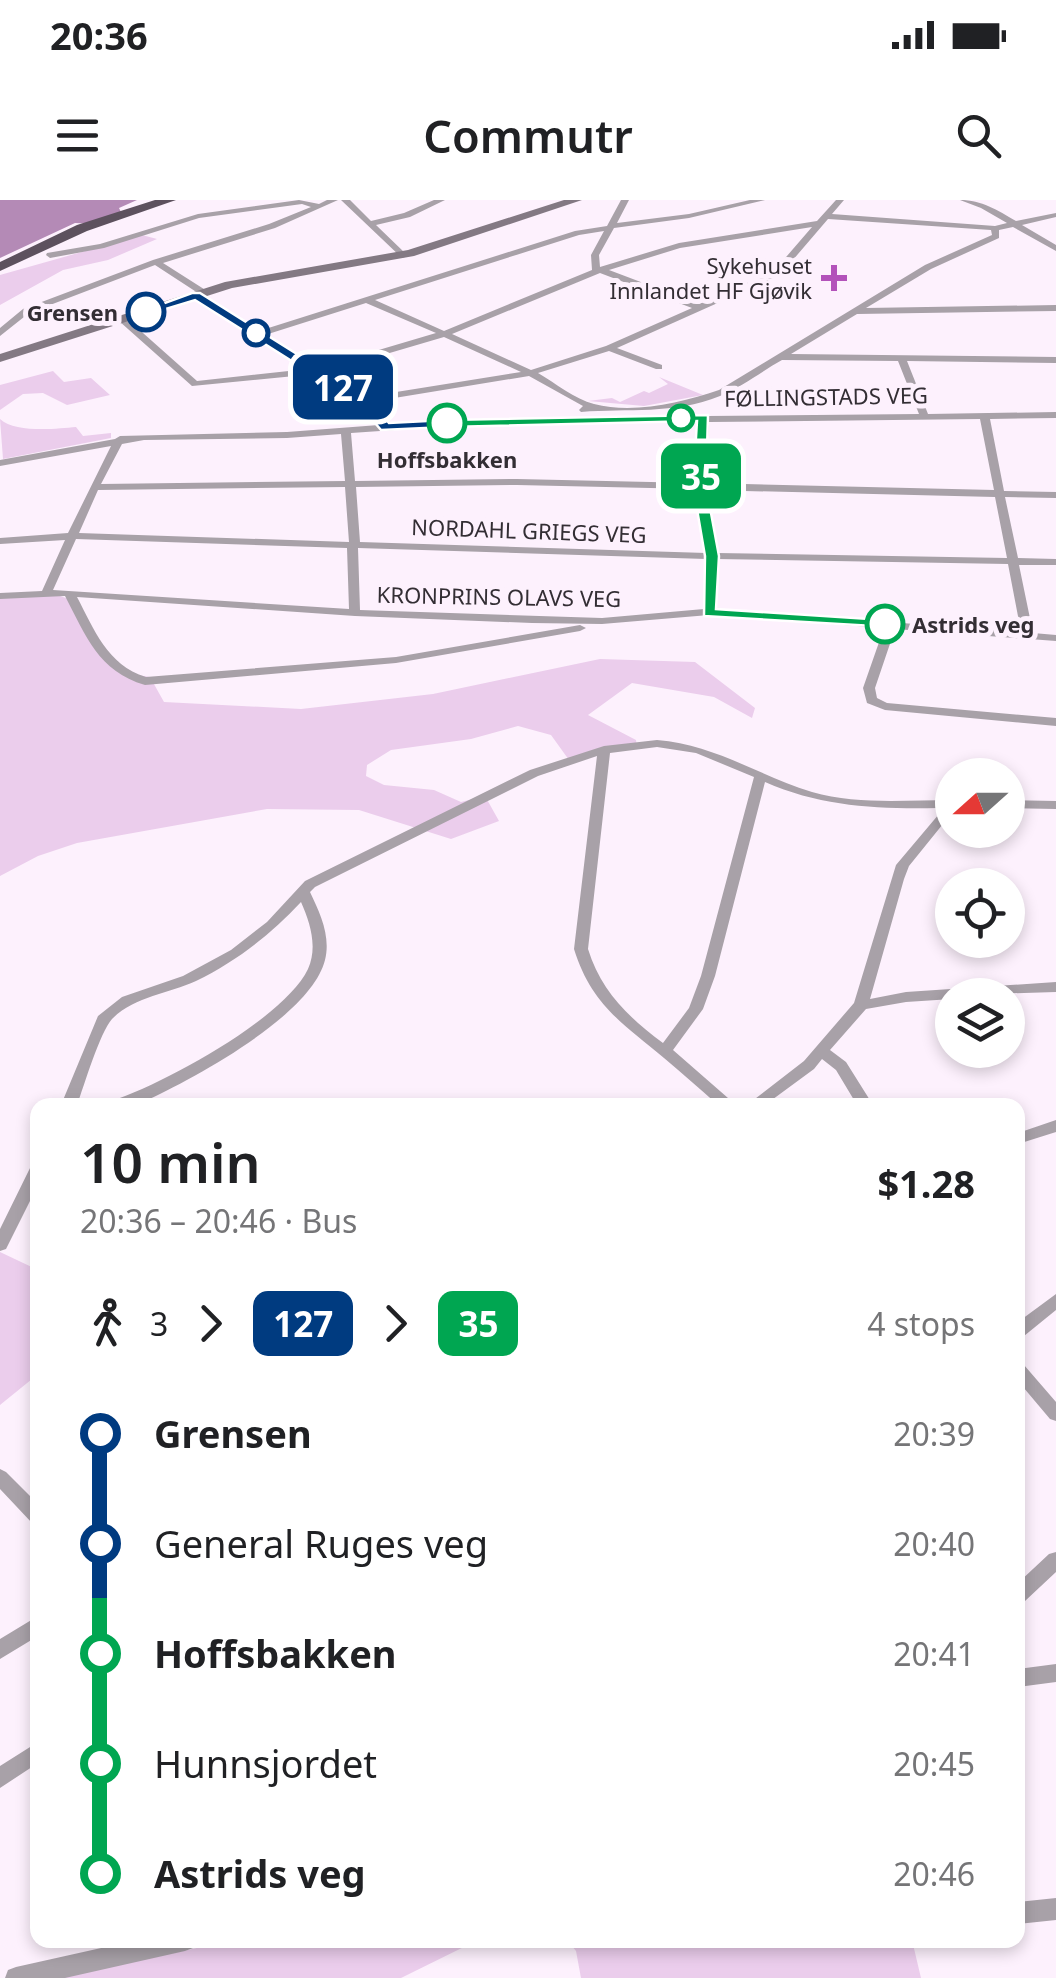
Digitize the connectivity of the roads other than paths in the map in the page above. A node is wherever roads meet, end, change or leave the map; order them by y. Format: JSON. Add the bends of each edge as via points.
{"nodes":[{"id":1,"x":169,"y":200,"type":"edge"},
{"id":2,"x":334,"y":200,"type":"edge"},
{"id":3,"x":345,"y":200,"type":"edge"},
{"id":4,"x":441,"y":200,"type":"edge"},
{"id":5,"x":576,"y":200,"type":"edge"},
{"id":6,"x":625,"y":200,"type":"edge"},
{"id":7,"x":761,"y":200,"type":"edge"},
{"id":8,"x":840,"y":200,"type":"edge"},
{"id":9,"x":964,"y":200,"type":"edge"},
{"id":10,"x":985,"y":202,"type":"edge"},
{"id":11,"x":319,"y":206,"type":"junction"},
{"id":12,"x":1056,"y":215,"type":"edge"},
{"id":13,"x":824,"y":219,"type":"junction"},
{"id":14,"x":369,"y":224,"type":"junction"},
{"id":15,"x":1014,"y":225,"type":"junction"},
{"id":16,"x":610,"y":227,"type":"junction"},
{"id":17,"x":996,"y":228,"type":"junction"},
{"id":18,"x":1056,"y":248,"type":"edge"},
{"id":19,"x":50,"y":255,"type":"dead end"},
{"id":20,"x":402,"y":255,"type":"junction"},
{"id":21,"x":156,"y":262,"type":"junction"},
{"id":22,"x":0,"y":266,"type":"edge"},
{"id":23,"x":599,"y":270,"type":"junction"},
{"id":24,"x":200,"y":294,"type":"junction"},
{"id":25,"x":369,"y":300,"type":"junction"},
{"id":26,"x":698,"y":306,"type":"junction"},
{"id":27,"x":1056,"y":308,"type":"edge"},
{"id":28,"x":856,"y":312,"type":"junction"},
{"id":29,"x":122,"y":319,"type":"junction"},
{"id":30,"x":0,"y":332,"type":"edge"},
{"id":31,"x":259,"y":334,"type":"junction"},
{"id":32,"x":444,"y":334,"type":"junction"},
{"id":33,"x":608,"y":348,"type":"junction"},
{"id":34,"x":782,"y":357,"type":"junction"},
{"id":35,"x":0,"y":358,"type":"edge"},
{"id":36,"x":902,"y":360,"type":"junction"},
{"id":37,"x":1056,"y":360,"type":"edge"},
{"id":38,"x":659,"y":367,"type":"dead end"},
{"id":39,"x":319,"y":371,"type":"junction"},
{"id":40,"x":530,"y":373,"type":"junction"},
{"id":41,"x":363,"y":400,"type":"junction"},
{"id":42,"x":589,"y":406,"type":"junction"},
{"id":43,"x":924,"y":415,"type":"junction"},
{"id":44,"x":984,"y":415,"type":"junction"},
{"id":45,"x":1056,"y":415,"type":"edge"},
{"id":46,"x":583,"y":418,"type":"junction"},
{"id":47,"x":704,"y":418,"type":"junction"},
{"id":48,"x":386,"y":427,"type":"junction"},
{"id":49,"x":346,"y":430,"type":"junction"},
{"id":50,"x":120,"y":440,"type":"junction"},
{"id":51,"x":0,"y":463,"type":"edge"},
{"id":52,"x":350,"y":482,"type":"junction"},
{"id":53,"x":700,"y":486,"type":"junction"},
{"id":54,"x":94,"y":487,"type":"junction"},
{"id":55,"x":998,"y":494,"type":"junction"},
{"id":56,"x":1056,"y":495,"type":"edge"},
{"id":57,"x":75,"y":536,"type":"junction"},
{"id":58,"x":0,"y":541,"type":"edge"},
{"id":59,"x":354,"y":544,"type":"junction"},
{"id":60,"x":712,"y":556,"type":"junction"},
{"id":61,"x":1012,"y":561,"type":"junction"},
{"id":62,"x":1056,"y":562,"type":"edge"},
{"id":63,"x":48,"y":592,"type":"junction"},
{"id":64,"x":70,"y":593,"type":"junction"},
{"id":65,"x":0,"y":596,"type":"edge"},
{"id":66,"x":709,"y":612,"type":"junction"},
{"id":67,"x":356,"y":613,"type":"junction"},
{"id":68,"x":602,"y":622,"type":"junction"},
{"id":69,"x":890,"y":624,"type":"junction"},
{"id":70,"x":1027,"y":634,"type":"junction"},
{"id":71,"x":1056,"y":638,"type":"edge"},
{"id":72,"x":1056,"y":722,"type":"edge"},
{"id":73,"x":604,"y":750,"type":"junction"},
{"id":74,"x":760,"y":777,"type":"junction"},
{"id":75,"x":935,"y":803,"type":"edge"},
{"id":76,"x":1025,"y":804,"type":"edge"},
{"id":77,"x":1056,"y":805,"type":"edge"},
{"id":78,"x":935,"y":825,"type":"edge"},
{"id":79,"x":302,"y":890,"type":"junction"},
{"id":80,"x":1056,"y":987,"type":"edge"},
{"id":81,"x":861,"y":1005,"type":"junction"},
{"id":82,"x":666,"y":1051,"type":"junction"},
{"id":83,"x":822,"y":1052,"type":"junction"},
{"id":84,"x":72,"y":1098,"type":"edge"},
{"id":85,"x":139,"y":1098,"type":"edge"},
{"id":86,"x":720,"y":1098,"type":"edge"},
{"id":87,"x":766,"y":1098,"type":"edge"},
{"id":88,"x":861,"y":1098,"type":"edge"},
{"id":89,"x":1056,"y":1126,"type":"edge"},
{"id":90,"x":1025,"y":1137,"type":"edge"},
{"id":91,"x":30,"y":1184,"type":"edge"},
{"id":92,"x":0,"y":1245,"type":"edge"},
{"id":93,"x":1056,"y":1301,"type":"edge"},
{"id":94,"x":1025,"y":1325,"type":"edge"},
{"id":95,"x":1025,"y":1378,"type":"edge"},
{"id":96,"x":1056,"y":1414,"type":"edge"},
{"id":97,"x":0,"y":1477,"type":"edge"},
{"id":98,"x":30,"y":1509,"type":"edge"},
{"id":99,"x":1056,"y":1560,"type":"edge"},
{"id":100,"x":1025,"y":1589,"type":"edge"},
{"id":101,"x":30,"y":1629,"type":"edge"},
{"id":102,"x":0,"y":1650,"type":"edge"},
{"id":103,"x":1056,"y":1673,"type":"edge"},
{"id":104,"x":1025,"y":1677,"type":"edge"},
{"id":105,"x":30,"y":1757,"type":"edge"},
{"id":106,"x":0,"y":1778,"type":"edge"},
{"id":107,"x":1056,"y":1909,"type":"edge"},
{"id":108,"x":1025,"y":1913,"type":"edge"},
{"id":109,"x":149,"y":1948,"type":"edge"},
{"id":110,"x":16,"y":1978,"type":"edge"}],
"edges":[{"from":1,"to":22,"type":"highway","via":[[82,228]]},
{"from":2,"to":11,"type":"street"},
{"from":3,"to":14,"type":"street"},
{"from":4,"to":14,"type":"street"},
{"from":5,"to":20,"type":"main road"},
{"from":6,"to":16,"type":"street"},
{"from":7,"to":16,"type":"street"},
{"from":8,"to":13,"type":"street"},
{"from":9,"to":10,"type":"street"},
{"from":10,"to":15,"type":"street"},
{"from":11,"to":19,"type":"street","via":[[302,202],[196,217]]},
{"from":11,"to":21,"type":"street"},
{"from":12,"to":15,"type":"street"},
{"from":13,"to":17,"type":"street"},
{"from":13,"to":23,"type":"street","via":[[678,246]]},
{"from":13,"to":26,"type":"street","via":[[776,273]]},
{"from":14,"to":20,"type":"street"},
{"from":15,"to":17,"type":"street"},
{"from":15,"to":18,"type":"street"},
{"from":16,"to":23,"type":"street","via":[[595,255]]},
{"from":16,"to":25,"type":"street"},
{"from":17,"to":28,"type":"street","via":[[996,236],[928,267]]},
{"from":20,"to":24,"type":"main road"},
{"from":21,"to":24,"type":"street"},
{"from":21,"to":30,"type":"street","via":[[26,312]]},
{"from":23,"to":26,"type":"street"},
{"from":23,"to":32,"type":"street"},
{"from":24,"to":29,"type":"main road"},
{"from":24,"to":31,"type":"street"},
{"from":25,"to":31,"type":"street"},
{"from":25,"to":32,"type":"street"},
{"from":26,"to":33,"type":"street"},
{"from":27,"to":28,"type":"street"},
{"from":28,"to":34,"type":"street"},
{"from":29,"to":35,"type":"main road"},
{"from":29,"to":39,"type":"street","via":[[195,384]]},
{"from":31,"to":39,"type":"street"},
{"from":32,"to":39,"type":"street"},
{"from":32,"to":40,"type":"street"},
{"from":33,"to":38,"type":"street"},
{"from":33,"to":40,"type":"street"},
{"from":34,"to":36,"type":"street"},
{"from":34,"to":42,"type":"street","via":[[728,390],[691,402],[629,410]]},
{"from":36,"to":37,"type":"street"},
{"from":36,"to":43,"type":"street"},
{"from":39,"to":41,"type":"street"},
{"from":40,"to":41,"type":"street"},
{"from":40,"to":42,"type":"street"},
{"from":41,"to":48,"type":"street"},
{"from":42,"to":46,"type":"street"},
{"from":43,"to":44,"type":"street","name":"FØLLINGSTADS VEG"},
{"from":43,"to":47,"type":"street","name":"FØLLINGSTADS VEG"},
{"from":44,"to":45,"type":"street","name":"FØLLINGSTADS VEG"},
{"from":44,"to":55,"type":"street"},
{"from":46,"to":47,"type":"street","name":"FØLLINGSTADS VEG"},
{"from":46,"to":48,"type":"street","name":"FØLLINGSTADS VEG"},
{"from":47,"to":53,"type":"street"},
{"from":48,"to":49,"type":"street","name":"FØLLINGSTADS VEG"},
{"from":49,"to":50,"type":"street","name":"FØLLINGSTADS VEG"},
{"from":49,"to":52,"type":"street"},
{"from":50,"to":51,"type":"street","name":"FØLLINGSTADS VEG"},
{"from":50,"to":54,"type":"street"},
{"from":52,"to":53,"type":"street"},
{"from":52,"to":54,"type":"street"},
{"from":52,"to":59,"type":"street"},
{"from":53,"to":55,"type":"street"},
{"from":53,"to":60,"type":"street"},
{"from":54,"to":57,"type":"street"},
{"from":55,"to":56,"type":"street"},
{"from":55,"to":61,"type":"street"},
{"from":57,"to":58,"type":"street","name":"NORDAHL GRIEGS VEG"},
{"from":57,"to":59,"type":"street","name":"NORDAHL GRIEGS VEG"},
{"from":57,"to":63,"type":"street"},
{"from":59,"to":60,"type":"street","name":"NORDAHL GRIEGS VEG"},
{"from":59,"to":67,"type":"street"},
{"from":60,"to":61,"type":"street","name":"NORDAHL GRIEGS VEG"},
{"from":60,"to":66,"type":"street"},
{"from":61,"to":62,"type":"street","name":"NORDAHL GRIEGS VEG"},
{"from":61,"to":70,"type":"street"},
{"from":63,"to":64,"type":"street","name":"KRONPRINS OLAVS VEG"},
{"from":63,"to":65,"type":"street","name":"KRONPRINS OLAVS VEG"},
{"from":64,"to":67,"type":"street","name":"KRONPRINS OLAVS VEG"},
{"from":64,"to":68,"type":"street","via":[[108,664],[144,681],[396,660]]},
{"from":66,"to":68,"type":"street","name":"KRONPRINS OLAVS VEG"},
{"from":66,"to":69,"type":"street","name":"KRONPRINS OLAVS VEG"},
{"from":67,"to":68,"type":"street","name":"KRONPRINS OLAVS VEG"},
{"from":69,"to":70,"type":"street","name":"KRONPRINS OLAVS VEG"},
{"from":69,"to":72,"type":"street","via":[[871,700]]},
{"from":70,"to":71,"type":"street","name":"KRONPRINS OLAVS VEG"},
{"from":73,"to":74,"type":"street","via":[[666,743]]},
{"from":73,"to":79,"type":"street","via":[[534,773]]},
{"from":73,"to":82,"type":"street","via":[[581,949],[604,999]]},
{"from":74,"to":75,"type":"street","via":[[822,798]]},
{"from":74,"to":82,"type":"street","via":[[708,976],[696,1010]]},
{"from":76,"to":77,"type":"street"},
{"from":78,"to":81,"type":"street","via":[[897,879]]},
{"from":79,"to":84,"type":"street","via":[[236,954],[112,1010]]},
{"from":79,"to":85,"type":"street","via":[[318,921],[314,972],[292,1000],[238,1043]]},
{"from":80,"to":81,"type":"street"},
{"from":81,"to":83,"type":"street"},
{"from":82,"to":86,"type":"street"},
{"from":83,"to":87,"type":"street"},
{"from":83,"to":88,"type":"street","via":[[841,1066]]},
{"from":89,"to":90,"type":"street"},
{"from":91,"to":92,"type":"street"},
{"from":93,"to":94,"type":"street"},
{"from":95,"to":96,"type":"street"},
{"from":97,"to":98,"type":"street"},
{"from":99,"to":100,"type":"street"},
{"from":101,"to":102,"type":"street"},
{"from":103,"to":104,"type":"street"},
{"from":105,"to":106,"type":"street"},
{"from":107,"to":108,"type":"street"},
{"from":109,"to":110,"type":"street"}]}
